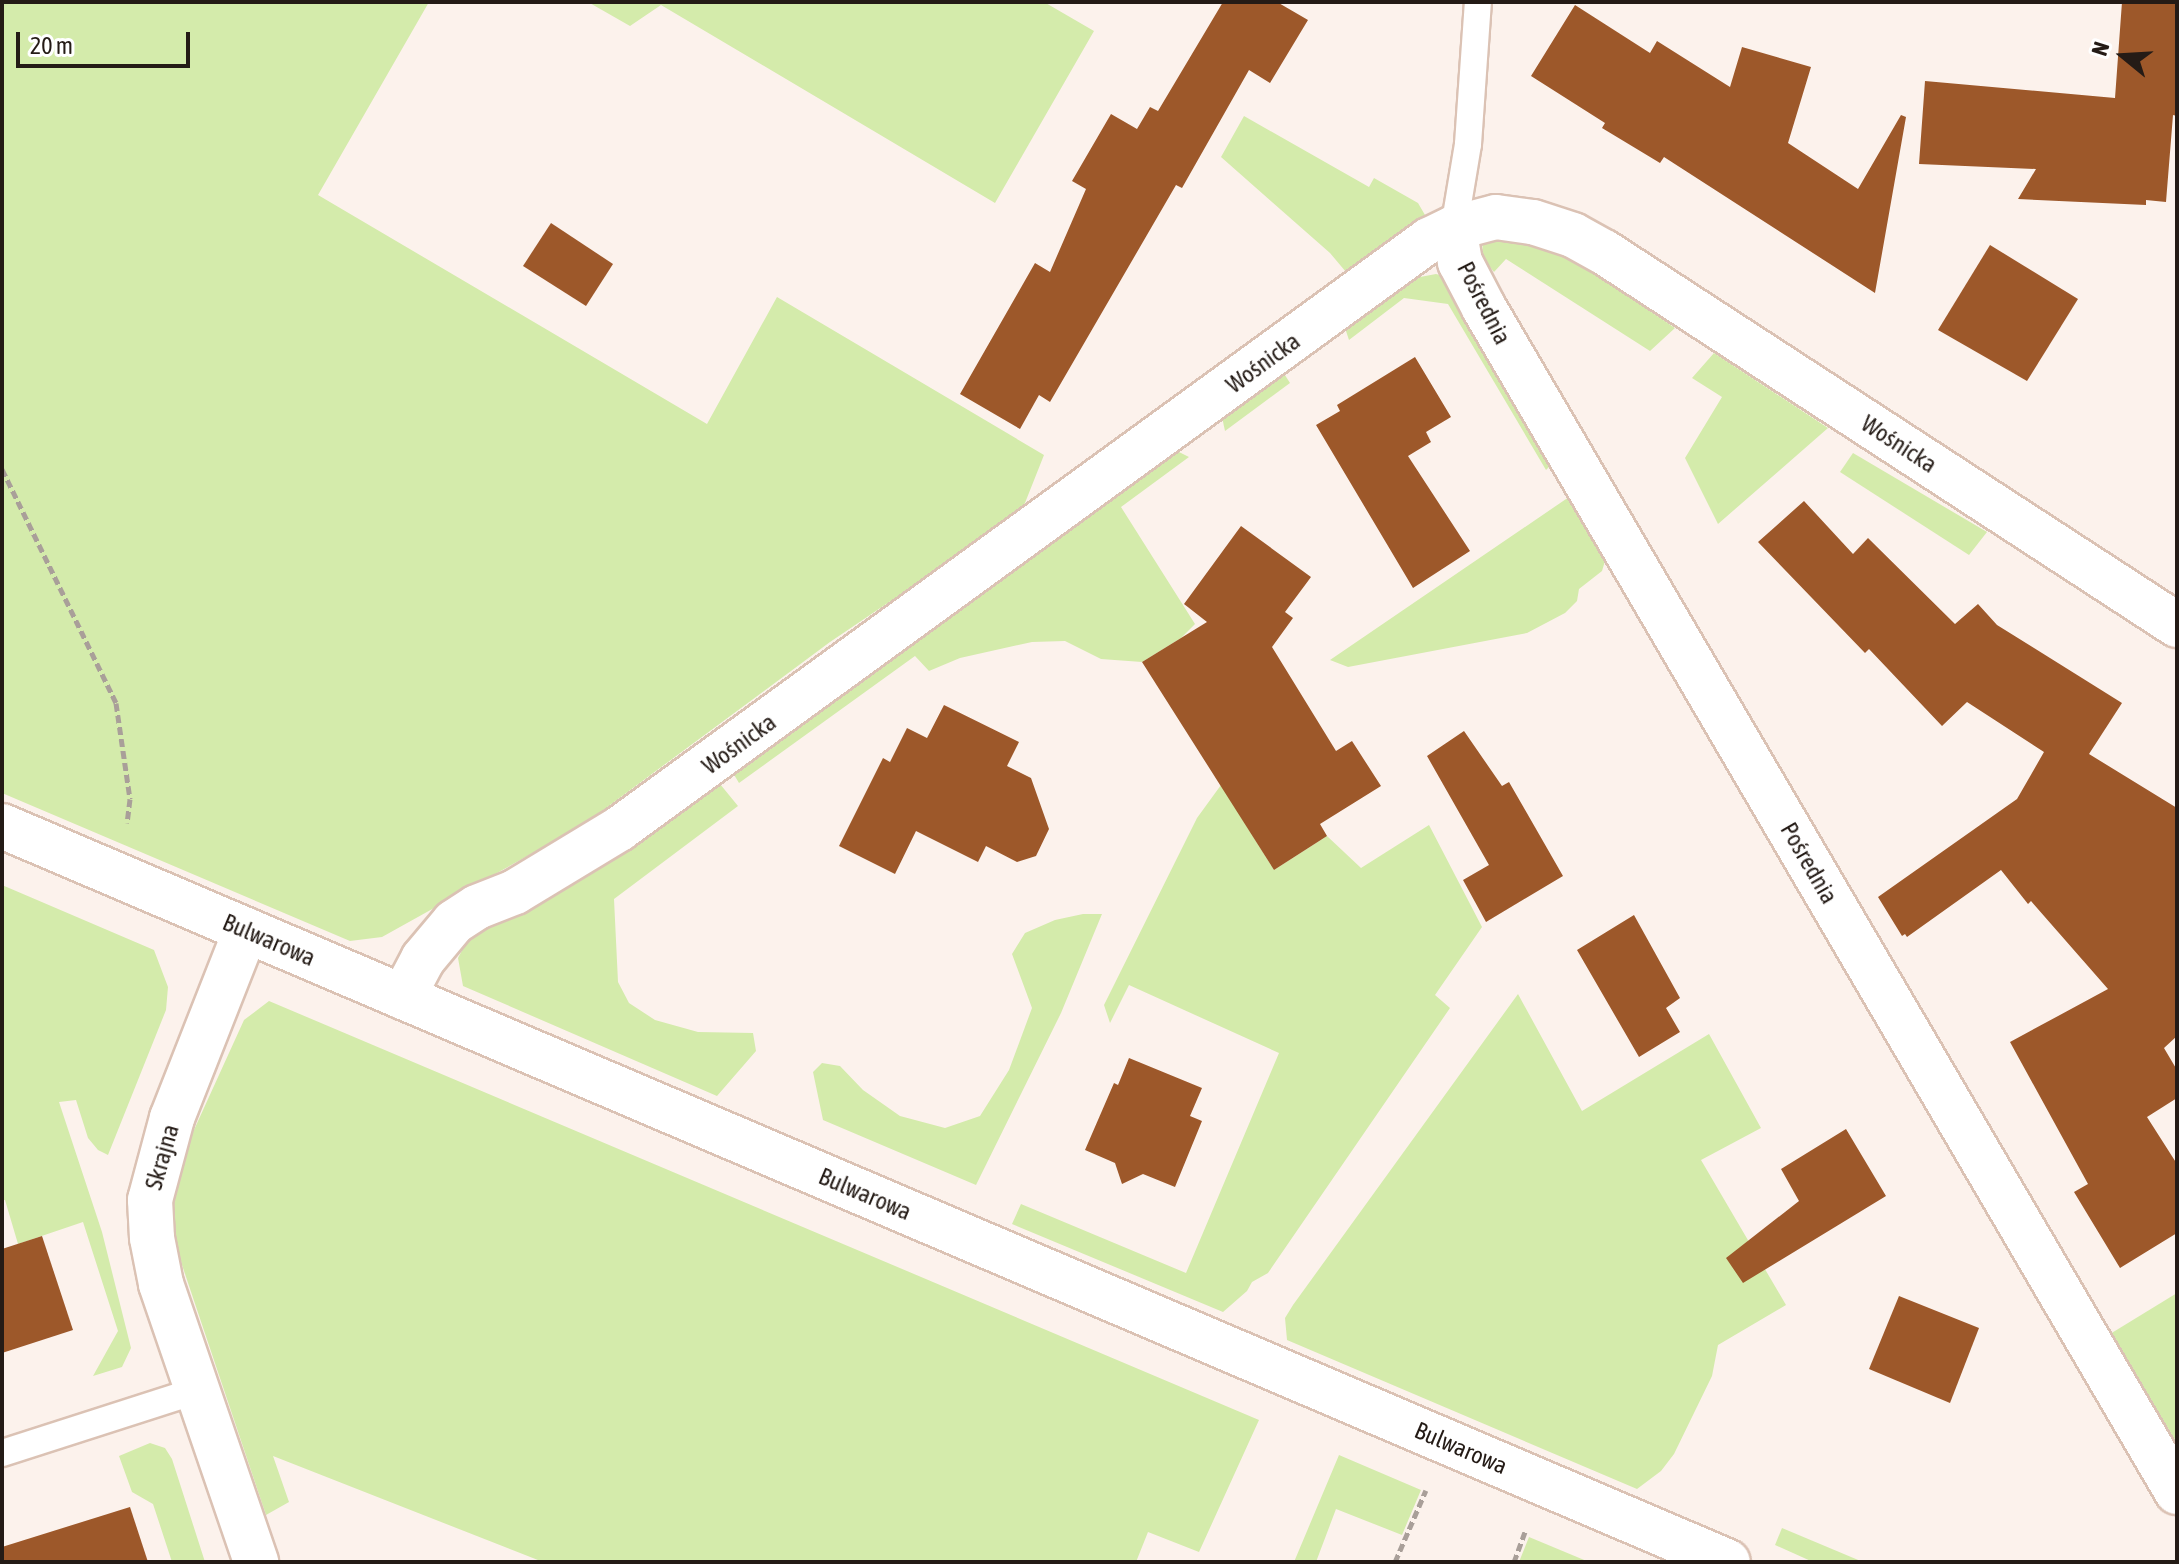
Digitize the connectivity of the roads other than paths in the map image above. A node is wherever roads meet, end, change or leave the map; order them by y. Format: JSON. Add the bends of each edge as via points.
{"nodes":[{"id":1,"x":1478,"y":2,"type":"edge"},
{"id":2,"x":1454,"y":228,"type":"junction"},
{"id":3,"x":2177,"y":625,"type":"edge"},
{"id":4,"x":2,"y":826,"type":"edge"},
{"id":5,"x":246,"y":930,"type":"junction"},
{"id":6,"x":403,"y":997,"type":"junction"},
{"id":7,"x":198,"y":1390,"type":"junction"},
{"id":8,"x":2,"y":1453,"type":"edge"},
{"id":9,"x":2177,"y":1492,"type":"edge"},
{"id":10,"x":256,"y":1562,"type":"edge"},
{"id":11,"x":1728,"y":1562,"type":"edge"}],
"edges":[{"from":1,"to":2,"type":"lane","via":[[1468,144]]},
{"from":2,"to":3,"type":"street","name":"Wośnicka","via":[[1496,217],[1533,222],[1583,241]]},
{"from":2,"to":6,"type":"street","name":"Wośnicka","via":[[1429,240],[619,829],[454,922],[423,959]]},
{"from":2,"to":9,"type":"street","name":"Pośrednia","via":[[1460,262],[1484,308]]},
{"from":4,"to":5,"type":"street","name":"Bulwarowa"},
{"from":5,"to":6,"type":"street","name":"Bulwarowa"},
{"from":5,"to":7,"type":"street","name":"Skrajna","via":[[172,1118],[150,1200],[161,1284]]},
{"from":6,"to":11,"type":"street","name":"Bulwarowa"},
{"from":7,"to":8,"type":"lane"},
{"from":7,"to":10,"type":"street","name":"Skrajna"}]}
